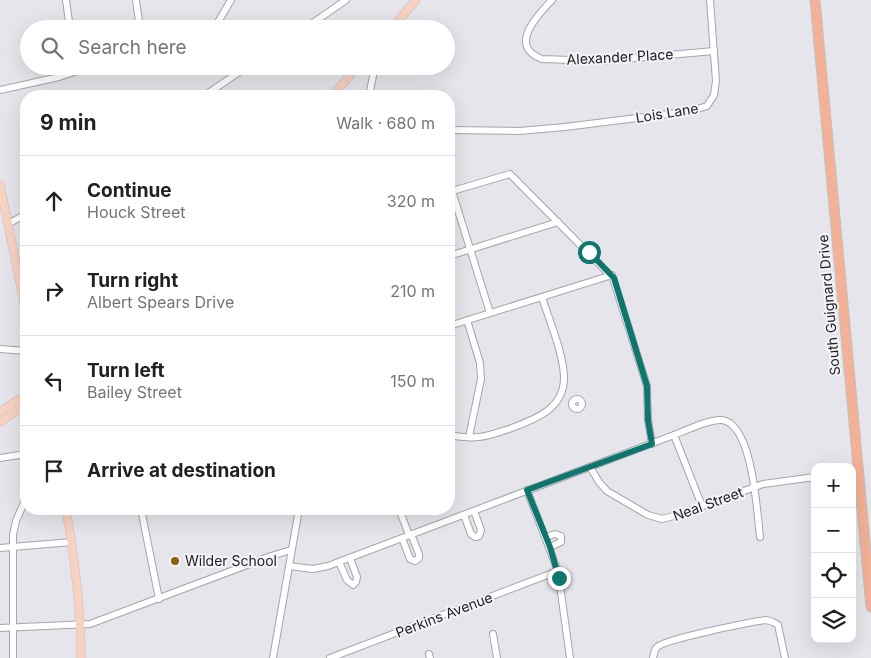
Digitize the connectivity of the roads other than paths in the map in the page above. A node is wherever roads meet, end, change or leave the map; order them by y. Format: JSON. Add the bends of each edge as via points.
{"nodes":[{"id":1,"x":66,"y":0,"type":"edge"},
{"id":2,"x":136,"y":0,"type":"edge"},
{"id":3,"x":231,"y":0,"type":"edge"},
{"id":4,"x":346,"y":0,"type":"edge"},
{"id":5,"x":416,"y":0,"type":"edge"},
{"id":6,"x":552,"y":0,"type":"edge"},
{"id":7,"x":710,"y":0,"type":"edge"},
{"id":8,"x":815,"y":0,"type":"edge"},
{"id":9,"x":69,"y":20,"type":"edge"},
{"id":10,"x":139,"y":20,"type":"edge"},
{"id":11,"x":219,"y":20,"type":"edge"},
{"id":12,"x":317,"y":20,"type":"edge"},
{"id":13,"x":399,"y":20,"type":"edge"},
{"id":14,"x":714,"y":51,"type":"junction"},
{"id":15,"x":54,"y":75,"type":"edge"},
{"id":16,"x":235,"y":75,"type":"edge"},
{"id":17,"x":350,"y":75,"type":"edge"},
{"id":18,"x":373,"y":75,"type":"edge"},
{"id":19,"x":0,"y":90,"type":"edge"},
{"id":20,"x":213,"y":90,"type":"edge"},
{"id":21,"x":337,"y":90,"type":"edge"},
{"id":22,"x":370,"y":90,"type":"edge"},
{"id":23,"x":455,"y":130,"type":"edge"},
{"id":24,"x":0,"y":185,"type":"edge"},
{"id":25,"x":455,"y":190,"type":"edge"},
{"id":26,"x":1,"y":197,"type":"edge"},
{"id":27,"x":455,"y":206,"type":"edge"},
{"id":28,"x":20,"y":217,"type":"edge"},
{"id":29,"x":558,"y":222,"type":"junction"},
{"id":30,"x":8,"y":224,"type":"junction"},
{"id":31,"x":470,"y":250,"type":"junction"},
{"id":32,"x":455,"y":254,"type":"edge"},
{"id":33,"x":612,"y":275,"type":"junction"},
{"id":34,"x":20,"y":283,"type":"edge"},
{"id":35,"x":542,"y":297,"type":"junction"},
{"id":36,"x":490,"y":313,"type":"junction"},
{"id":37,"x":467,"y":320,"type":"junction"},
{"id":38,"x":455,"y":324,"type":"edge"},
{"id":39,"x":0,"y":349,"type":"edge"},
{"id":40,"x":20,"y":351,"type":"edge"},
{"id":41,"x":559,"y":396,"type":"junction"},
{"id":42,"x":20,"y":398,"type":"edge"},
{"id":43,"x":572,"y":402,"type":"dead end"},
{"id":44,"x":20,"y":408,"type":"edge"},
{"id":45,"x":0,"y":412,"type":"edge"},
{"id":46,"x":0,"y":422,"type":"edge"},
{"id":47,"x":674,"y":435,"type":"junction"},
{"id":48,"x":455,"y":436,"type":"edge"},
{"id":49,"x":469,"y":437,"type":"junction"},
{"id":50,"x":652,"y":444,"type":"junction"},
{"id":51,"x":20,"y":455,"type":"edge"},
{"id":52,"x":0,"y":458,"type":"edge"},
{"id":53,"x":854,"y":463,"type":"edge"},
{"id":54,"x":590,"y":467,"type":"junction"},
{"id":55,"x":811,"y":477,"type":"edge"},
{"id":56,"x":856,"y":481,"type":"edge"},
{"id":57,"x":754,"y":487,"type":"junction"},
{"id":58,"x":527,"y":490,"type":"junction"},
{"id":59,"x":702,"y":506,"type":"junction"},
{"id":60,"x":474,"y":511,"type":"junction"},
{"id":61,"x":20,"y":512,"type":"edge"},
{"id":62,"x":464,"y":514,"type":"junction"},
{"id":63,"x":67,"y":515,"type":"edge"},
{"id":64,"x":142,"y":515,"type":"edge"},
{"id":65,"x":298,"y":515,"type":"edge"},
{"id":66,"x":402,"y":515,"type":"edge"},
{"id":67,"x":410,"y":535,"type":"junction"},
{"id":68,"x":546,"y":537,"type":"junction"},
{"id":69,"x":760,"y":537,"type":"dead end"},
{"id":70,"x":402,"y":538,"type":"junction"},
{"id":71,"x":72,"y":542,"type":"junction"},
{"id":72,"x":13,"y":547,"type":"junction"},
{"id":73,"x":550,"y":547,"type":"junction"},
{"id":74,"x":0,"y":548,"type":"edge"},
{"id":75,"x":291,"y":550,"type":"junction"},
{"id":76,"x":350,"y":558,"type":"junction"},
{"id":77,"x":340,"y":562,"type":"junction"},
{"id":78,"x":289,"y":566,"type":"junction"},
{"id":79,"x":558,"y":571,"type":"junction"},
{"id":80,"x":159,"y":599,"type":"junction"},
{"id":81,"x":871,"y":607,"type":"edge"},
{"id":82,"x":81,"y":625,"type":"junction"},
{"id":83,"x":0,"y":628,"type":"edge"},
{"id":84,"x":13,"y":628,"type":"junction"},
{"id":85,"x":493,"y":634,"type":"dead end"},
{"id":86,"x":13,"y":658,"type":"edge"},
{"id":87,"x":81,"y":658,"type":"edge"},
{"id":88,"x":273,"y":658,"type":"edge"},
{"id":89,"x":330,"y":658,"type":"edge"},
{"id":90,"x":497,"y":658,"type":"edge"},
{"id":91,"x":570,"y":658,"type":"edge"},
{"id":92,"x":653,"y":658,"type":"edge"},
{"id":93,"x":785,"y":658,"type":"edge"}],
"edges":[{"from":1,"to":9,"type":"street"},
{"from":2,"to":10,"type":"street"},
{"from":3,"to":11,"type":"street"},
{"from":4,"to":12,"type":"street"},
{"from":5,"to":13,"type":"main road"},
{"from":6,"to":14,"type":"street","name":"Alexander Place","via":[[531,25],[526,37],[530,51],[542,59],[601,61]]},
{"from":7,"to":14,"type":"street","name":"Lois Lane"},
{"from":8,"to":53,"type":"highway","name":"South Guignard Drive"},
{"from":14,"to":23,"type":"street","name":"Lois Lane","via":[[716,89],[710,104],[702,108],[588,125]]},
{"from":15,"to":19,"type":"street"},
{"from":16,"to":20,"type":"street"},
{"from":17,"to":21,"type":"main road"},
{"from":18,"to":22,"type":"street"},
{"from":24,"to":26,"type":"main road"},
{"from":25,"to":29,"type":"street","via":[[510,174]]},
{"from":26,"to":30,"type":"main road"},
{"from":27,"to":31,"type":"street"},
{"from":28,"to":30,"type":"street"},
{"from":29,"to":31,"type":"street"},
{"from":29,"to":33,"type":"street"},
{"from":30,"to":34,"type":"main road"},
{"from":31,"to":32,"type":"street"},
{"from":31,"to":36,"type":"street"},
{"from":33,"to":35,"type":"street"},
{"from":33,"to":50,"type":"street","via":[[647,386]]},
{"from":35,"to":36,"type":"street"},
{"from":35,"to":41,"type":"street","via":[[563,368],[564,380]]},
{"from":36,"to":37,"type":"street"},
{"from":37,"to":38,"type":"street"},
{"from":37,"to":49,"type":"street","via":[[482,380]]},
{"from":39,"to":40,"type":"street"},
{"from":41,"to":43,"type":"street"},
{"from":41,"to":49,"type":"street","via":[[550,409],[535,420],[484,436]]},
{"from":42,"to":45,"type":"main road"},
{"from":44,"to":46,"type":"main road"},
{"from":47,"to":50,"type":"street"},
{"from":47,"to":57,"type":"street","via":[[711,421],[728,422],[745,444]]},
{"from":47,"to":59,"type":"street"},
{"from":48,"to":49,"type":"street"},
{"from":50,"to":54,"type":"street"},
{"from":51,"to":52,"type":"street"},
{"from":54,"to":58,"type":"street"},
{"from":54,"to":59,"type":"street","name":"Neal Street","via":[[607,491],[652,517],[672,518]]},
{"from":55,"to":57,"type":"street","name":"Neal Street"},
{"from":56,"to":81,"type":"highway","name":"South Guignard Drive"},
{"from":57,"to":59,"type":"street","name":"Neal Street"},
{"from":57,"to":69,"type":"street"},
{"from":58,"to":60,"type":"street"},
{"from":58,"to":68,"type":"street"},
{"from":60,"to":62,"type":"street"},
{"from":60,"to":62,"type":"street","via":[[480,536],[471,534]]},
{"from":61,"to":72,"type":"street"},
{"from":62,"to":67,"type":"street"},
{"from":63,"to":71,"type":"main road"},
{"from":64,"to":80,"type":"street"},
{"from":65,"to":75,"type":"street"},
{"from":66,"to":67,"type":"street"},
{"from":67,"to":70,"type":"street"},
{"from":67,"to":70,"type":"street","via":[[419,554],[415,561],[410,559]]},
{"from":68,"to":73,"type":"street"},
{"from":68,"to":73,"type":"street","via":[[561,536],[561,542]]},
{"from":70,"to":76,"type":"street"},
{"from":71,"to":72,"type":"street"},
{"from":71,"to":82,"type":"main road"},
{"from":72,"to":74,"type":"street"},
{"from":72,"to":84,"type":"street"},
{"from":73,"to":79,"type":"street"},
{"from":75,"to":78,"type":"street"},
{"from":75,"to":80,"type":"street"},
{"from":76,"to":77,"type":"street"},
{"from":76,"to":77,"type":"street","via":[[357,577],[353,585],[347,580]]},
{"from":77,"to":78,"type":"street","via":[[313,569]]},
{"from":78,"to":88,"type":"street"},
{"from":79,"to":89,"type":"street","name":"Perkins Avenue"},
{"from":79,"to":91,"type":"street"},
{"from":80,"to":82,"type":"street"},
{"from":82,"to":84,"type":"street"},
{"from":82,"to":87,"type":"main road"},
{"from":83,"to":84,"type":"street"},
{"from":84,"to":86,"type":"street"},
{"from":85,"to":90,"type":"street"},
{"from":92,"to":93,"type":"street","via":[[657,647],[677,639],[770,620],[779,628]]}]}
